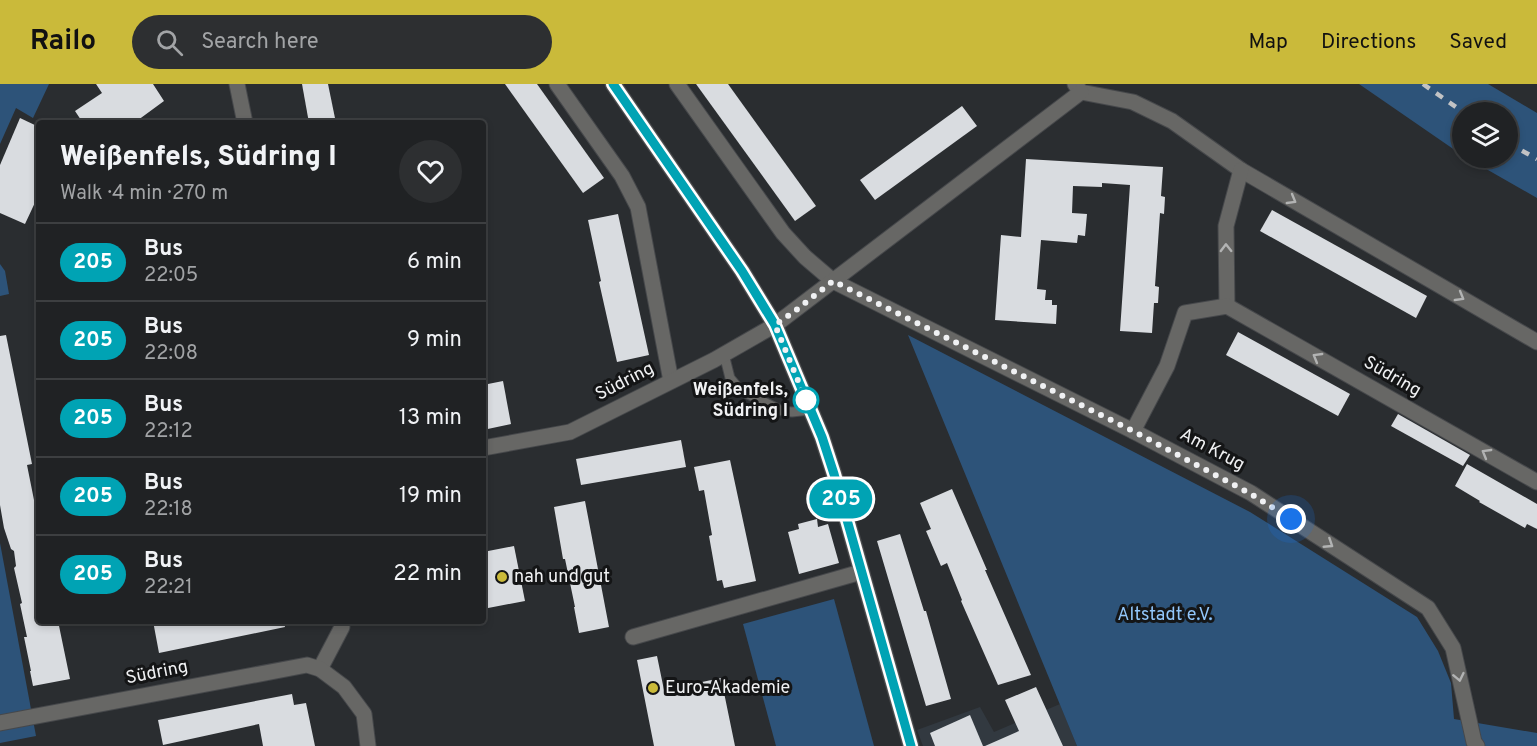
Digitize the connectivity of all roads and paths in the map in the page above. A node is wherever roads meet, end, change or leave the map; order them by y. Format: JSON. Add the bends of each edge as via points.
{"nodes":[{"id":1,"x":237,"y":84,"type":"edge"},
{"id":2,"x":557,"y":84,"type":"edge"},
{"id":3,"x":613,"y":84,"type":"edge"},
{"id":4,"x":677,"y":84,"type":"edge"},
{"id":5,"x":1078,"y":88,"type":"edge"},
{"id":6,"x":244,"y":120,"type":"edge"},
{"id":7,"x":1241,"y":170,"type":"junction"},
{"id":8,"x":833,"y":281,"type":"junction"},
{"id":9,"x":1227,"y":306,"type":"junction"},
{"id":10,"x":775,"y":325,"type":"junction"},
{"id":11,"x":1537,"y":342,"type":"edge"},
{"id":12,"x":724,"y":354,"type":"junction"},
{"id":13,"x":671,"y":381,"type":"junction"},
{"id":14,"x":810,"y":410,"type":"junction"},
{"id":15,"x":1133,"y":431,"type":"junction"},
{"id":16,"x":486,"y":447,"type":"edge"},
{"id":17,"x":1537,"y":482,"type":"edge"},
{"id":18,"x":861,"y":572,"type":"junction"},
{"id":19,"x":341,"y":624,"type":"edge"},
{"id":20,"x":633,"y":637,"type":"dead end"},
{"id":21,"x":320,"y":669,"type":"junction"},
{"id":22,"x":0,"y":723,"type":"edge"},
{"id":23,"x":368,"y":746,"type":"edge"},
{"id":24,"x":911,"y":746,"type":"edge"},
{"id":25,"x":1477,"y":746,"type":"edge"}],
"edges":[{"from":1,"to":6,"type":"street"},
{"from":2,"to":13,"type":"street","via":[[622,176],[639,207]]},
{"from":3,"to":10,"type":"street"},
{"from":4,"to":8,"type":"street","via":[[783,233]]},
{"from":5,"to":7,"type":"street","name":"Südring","via":[[1133,102],[1172,121]]},
{"from":5,"to":8,"type":"street","name":"Südring"},
{"from":9,"to":7,"type":"street","one_way":true,"via":[[1226,226]]},
{"from":7,"to":11,"type":"street","name":"Südring","one_way":true},
{"from":8,"to":10,"type":"street","name":"Südring"},
{"from":8,"to":15,"type":"street","name":"Am Krug"},
{"from":9,"to":15,"type":"street","via":[[1185,313],[1167,366]]},
{"from":17,"to":9,"type":"street","name":"Südring","one_way":true},
{"from":10,"to":12,"type":"street","name":"Südring"},
{"from":10,"to":14,"type":"street"},
{"from":12,"to":13,"type":"street","name":"Südring"},
{"from":12,"to":14,"type":"lane","via":[[730,378],[740,390],[782,411]]},
{"from":13,"to":16,"type":"street","name":"Südring","via":[[570,432]]},
{"from":14,"to":18,"type":"street","via":[[834,474]]},
{"from":15,"to":25,"type":"street","name":"Am Krug","one_way":true,"via":[[1251,494],[1428,608],[1453,648]]},
{"from":18,"to":20,"type":"street"},
{"from":18,"to":24,"type":"street"},
{"from":19,"to":21,"type":"street"},
{"from":21,"to":22,"type":"street","name":"Südring","via":[[307,665]]},
{"from":21,"to":23,"type":"street","via":[[344,687],[364,714]]}]}
